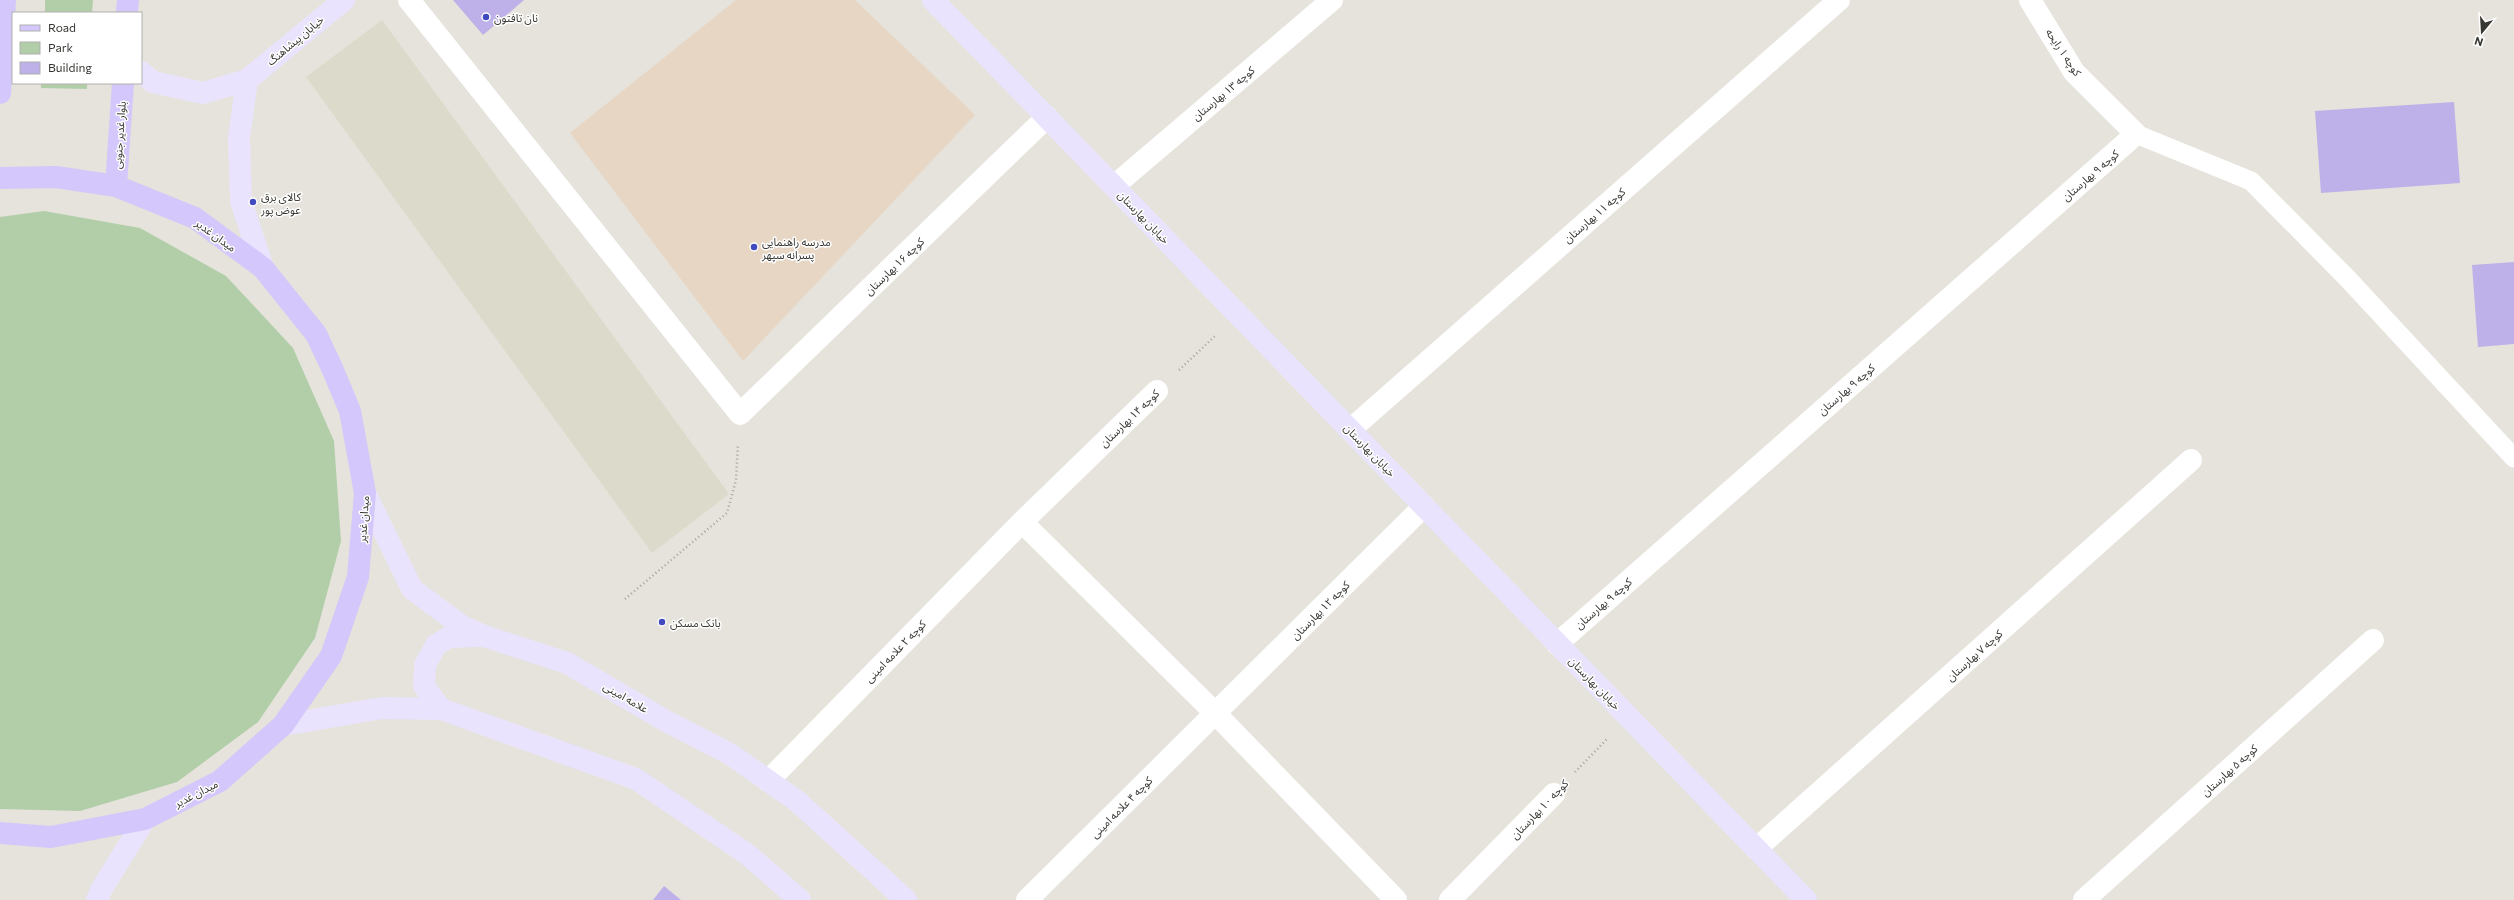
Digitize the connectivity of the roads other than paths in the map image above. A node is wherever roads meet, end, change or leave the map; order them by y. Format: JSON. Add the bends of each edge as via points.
{"nodes":[{"id":1,"x":5,"y":0,"type":"edge"},
{"id":2,"x":128,"y":0,"type":"edge"},
{"id":3,"x":344,"y":0,"type":"edge"},
{"id":4,"x":408,"y":0,"type":"edge"},
{"id":5,"x":933,"y":0,"type":"edge"},
{"id":6,"x":1332,"y":0,"type":"edge"},
{"id":7,"x":1839,"y":0,"type":"edge"},
{"id":8,"x":2030,"y":0,"type":"edge"},
{"id":9,"x":127,"y":12,"type":"edge"},
{"id":10,"x":142,"y":73,"type":"edge"},
{"id":11,"x":247,"y":80,"type":"junction"},
{"id":12,"x":123,"y":84,"type":"edge"},
{"id":13,"x":0,"y":93,"type":"edge"},
{"id":14,"x":1047,"y":117,"type":"junction"},
{"id":15,"x":2136,"y":134,"type":"junction"},
{"id":16,"x":0,"y":178,"type":"edge"},
{"id":17,"x":116,"y":186,"type":"junction"},
{"id":18,"x":1114,"y":186,"type":"junction"},
{"id":19,"x":263,"y":268,"type":"junction"},
{"id":20,"x":1157,"y":391,"type":"road end"},
{"id":21,"x":1350,"y":430,"type":"junction"},
{"id":22,"x":2514,"y":458,"type":"edge"},
{"id":23,"x":2191,"y":460,"type":"dead end"},
{"id":24,"x":365,"y":494,"type":"junction"},
{"id":25,"x":1424,"y":506,"type":"junction"},
{"id":26,"x":1022,"y":522,"type":"junction"},
{"id":27,"x":484,"y":636,"type":"junction"},
{"id":28,"x":2373,"y":640,"type":"dead end"},
{"id":29,"x":1557,"y":644,"type":"junction"},
{"id":30,"x":441,"y":709,"type":"junction"},
{"id":31,"x":1215,"y":713,"type":"junction"},
{"id":32,"x":283,"y":725,"type":"junction"},
{"id":33,"x":768,"y":781,"type":"junction"},
{"id":34,"x":1554,"y":794,"type":"road end"},
{"id":35,"x":145,"y":819,"type":"junction"},
{"id":36,"x":0,"y":833,"type":"edge"},
{"id":37,"x":1756,"y":849,"type":"junction"},
{"id":38,"x":97,"y":900,"type":"edge"},
{"id":39,"x":800,"y":900,"type":"edge"},
{"id":40,"x":906,"y":900,"type":"edge"},
{"id":41,"x":1027,"y":900,"type":"edge"},
{"id":42,"x":1396,"y":900,"type":"edge"},
{"id":43,"x":1450,"y":900,"type":"edge"},
{"id":44,"x":1806,"y":900,"type":"edge"},
{"id":45,"x":2084,"y":900,"type":"edge"}],
"edges":[{"from":1,"to":13,"type":"main road"},
{"from":2,"to":9,"type":"main road"},
{"from":3,"to":11,"type":"street","name":"خیابان پیشاهنگ"},
{"from":4,"to":14,"type":"street","name":"کوچه ۱۶ بهارستان","via":[[740,414]]},
{"from":5,"to":14,"type":"street","name":"خیابان بهارستان"},
{"from":6,"to":18,"type":"street","name":"کوچه ۱۳ بهارستان"},
{"from":7,"to":21,"type":"street","name":"کوچه ۱۱ بهارستان"},
{"from":8,"to":15,"type":"street","name":"کوچه ۱ رایحه","via":[[2074,72]]},
{"from":10,"to":11,"type":"street","name":"خیابان پیشاهنگ","via":[[153,82],[203,93]]},
{"from":11,"to":19,"type":"street","via":[[239,138],[241,201]]},
{"from":12,"to":17,"type":"main road","name":"بلوار غدیر جنوبی"},
{"from":14,"to":18,"type":"street","name":"خیابان بهارستان"},
{"from":15,"to":22,"type":"lane","via":[[2251,181],[2348,279]]},
{"from":15,"to":29,"type":"street","name":"کوچه ۹ بهارستان"},
{"from":16,"to":17,"type":"main road","name":"میدان غدیر","via":[[56,177]]},
{"from":17,"to":19,"type":"main road","name":"میدان غدیر","via":[[195,218]]},
{"from":18,"to":21,"type":"street","name":"خیابان بهارستان"},
{"from":19,"to":24,"type":"main road","name":"میدان غدیر","via":[[316,334],[332,368],[350,411]]},
{"from":20,"to":26,"type":"street","name":"کوچه ۱۴ بهارستان"},
{"from":21,"to":25,"type":"street","name":"خیابان بهارستان"},
{"from":23,"to":37,"type":"street","name":"کوچه ۷ بهارستان"},
{"from":24,"to":27,"type":"street","name":"علامه امینی","via":[[412,589],[462,626]]},
{"from":24,"to":32,"type":"main road","name":"میدان غدیر","via":[[358,577],[333,649]]},
{"from":25,"to":29,"type":"street","name":"خیابان بهارستان"},
{"from":25,"to":31,"type":"street","name":"کوچه ۱۲ بهارستان"},
{"from":26,"to":31,"type":"street"},
{"from":26,"to":33,"type":"street","name":"کوچه ۲ علامه امینی"},
{"from":27,"to":30,"type":"street","via":[[449,637],[436,645],[425,665],[424,686]]},
{"from":27,"to":33,"type":"street","name":"علامه امینی","via":[[567,663],[666,721],[730,754]]},
{"from":28,"to":45,"type":"street","name":"کوچه ۵ بهارستان"},
{"from":29,"to":37,"type":"street","name":"خیابان بهارستان"},
{"from":30,"to":32,"type":"street","via":[[382,708]]},
{"from":30,"to":39,"type":"street","via":[[636,779],[747,854]]},
{"from":31,"to":41,"type":"street","name":"کوچه ۴ علامه امینی"},
{"from":31,"to":42,"type":"street"},
{"from":32,"to":35,"type":"main road","name":"میدان غدیر","via":[[220,781]]},
{"from":33,"to":40,"type":"street","name":"علامه امینی","via":[[797,802]]},
{"from":34,"to":43,"type":"street","name":"کوچه ۱۰ بهارستان"},
{"from":35,"to":36,"type":"main road","name":"میدان غدیر","via":[[51,837]]},
{"from":35,"to":38,"type":"street"},
{"from":37,"to":44,"type":"street","name":"خیابان بهارستان"}]}
